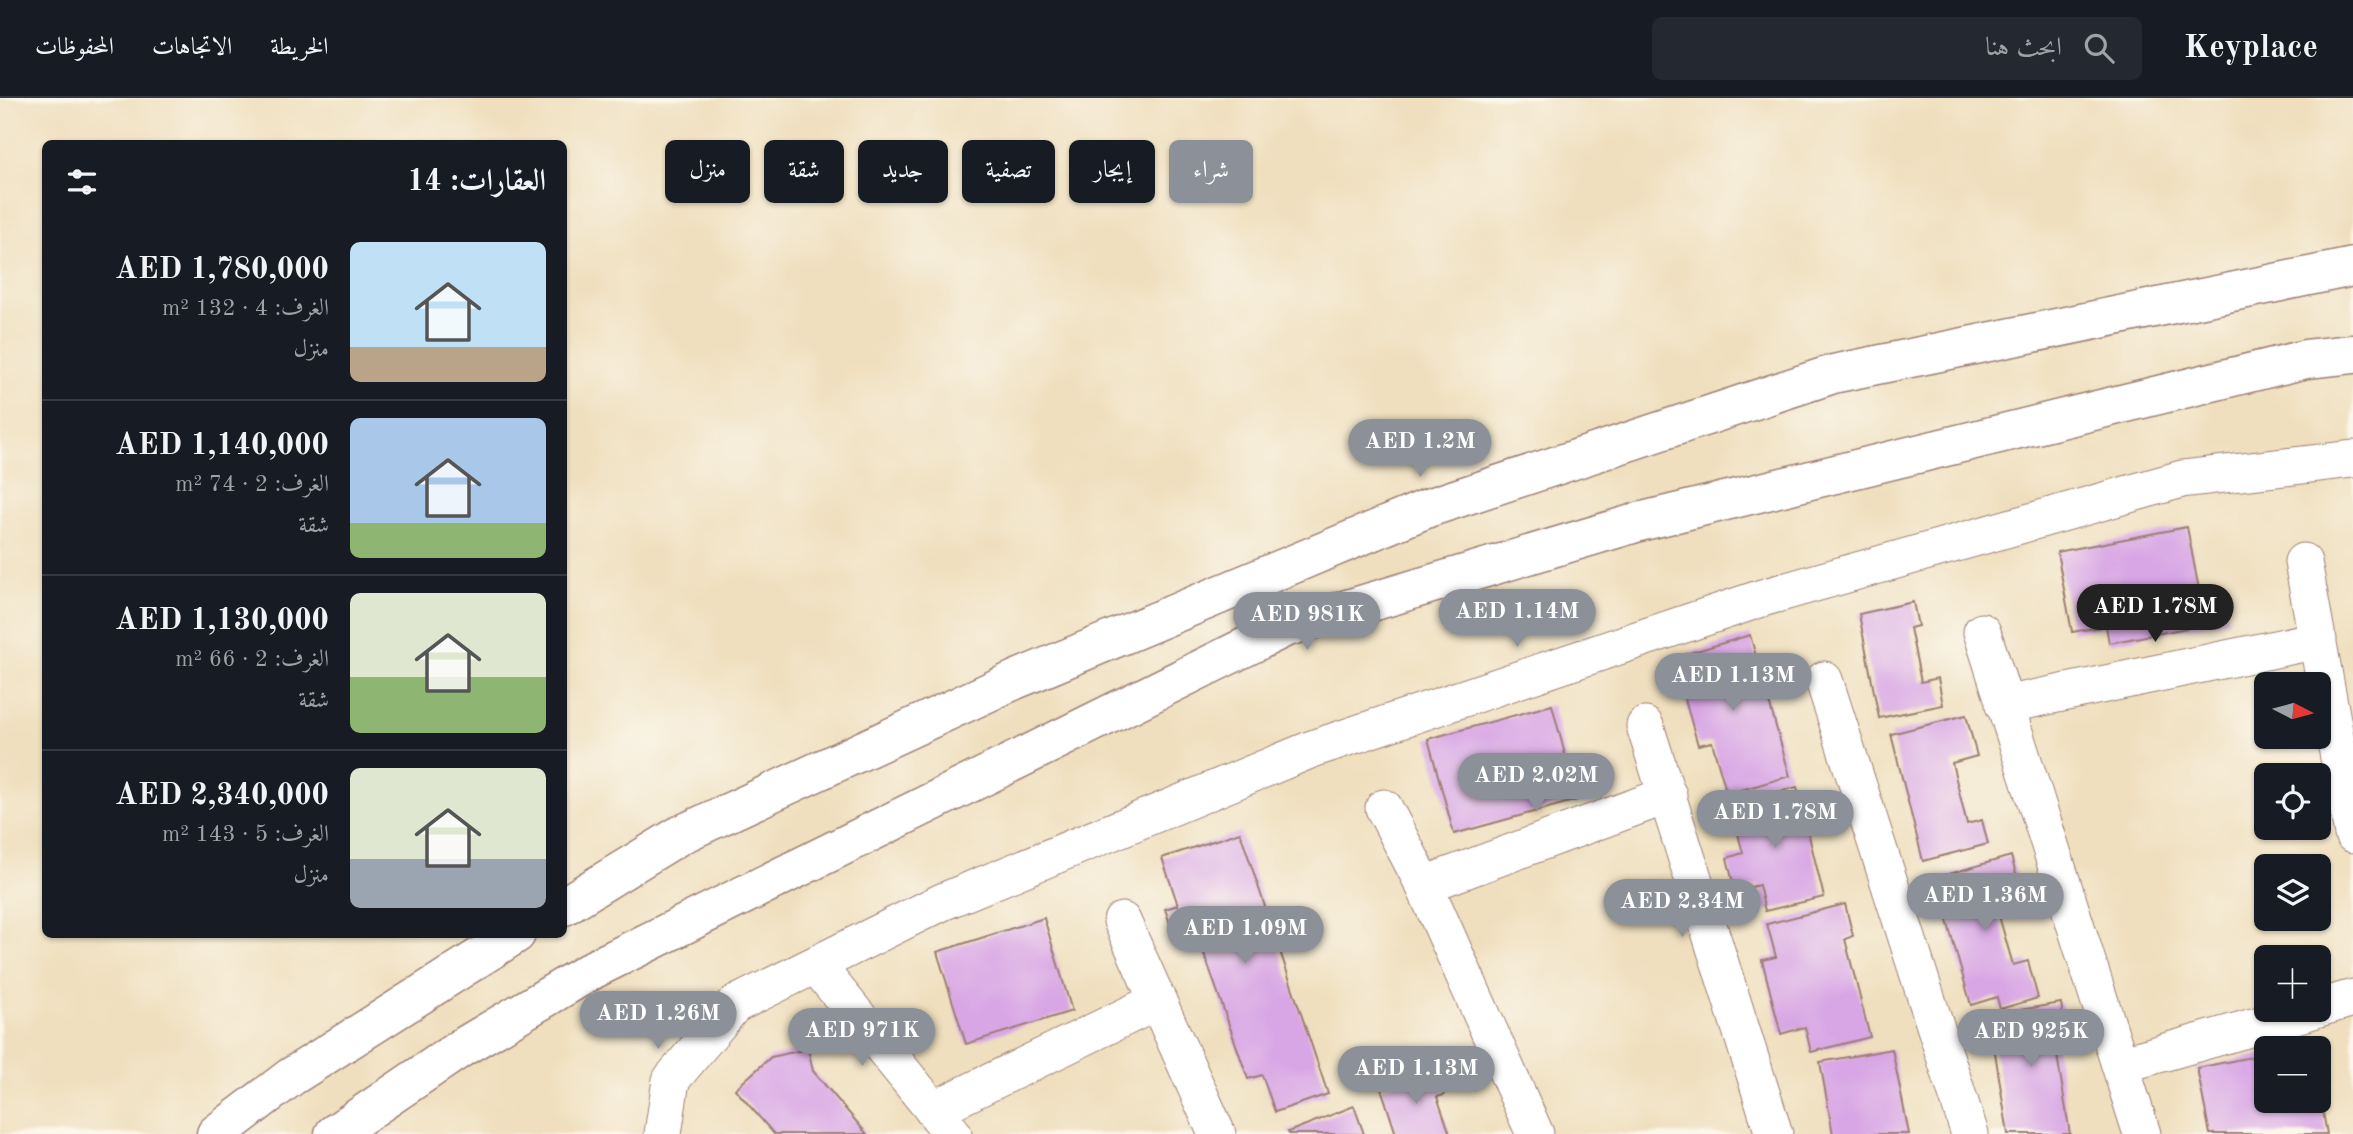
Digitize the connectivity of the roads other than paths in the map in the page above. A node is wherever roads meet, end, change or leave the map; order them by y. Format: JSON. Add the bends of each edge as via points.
{"nodes":[{"id":1,"x":2353,"y":267,"type":"edge"},
{"id":2,"x":2353,"y":354,"type":"edge"},
{"id":3,"x":2353,"y":458,"type":"edge"},
{"id":4,"x":2303,"y":562,"type":"dead end"},
{"id":5,"x":1982,"y":632,"type":"dead end"},
{"id":6,"x":2318,"y":640,"type":"junction"},
{"id":7,"x":1824,"y":680,"type":"dead end"},
{"id":8,"x":2004,"y":705,"type":"junction"},
{"id":9,"x":1645,"y":726,"type":"dead end"},
{"id":10,"x":1668,"y":796,"type":"junction"},
{"id":11,"x":1384,"y":808,"type":"dead end"},
{"id":12,"x":2353,"y":834,"type":"edge"},
{"id":13,"x":1424,"y":885,"type":"junction"},
{"id":14,"x":567,"y":904,"type":"edge"},
{"id":15,"x":1122,"y":921,"type":"dead end"},
{"id":16,"x":510,"y":938,"type":"edge"},
{"id":17,"x":816,"y":965,"type":"junction"},
{"id":18,"x":2353,"y":998,"type":"edge"},
{"id":19,"x":1158,"y":1001,"type":"junction"},
{"id":20,"x":2331,"y":1004,"type":"edge"},
{"id":21,"x":2271,"y":1022,"type":"edge"},
{"id":22,"x":2120,"y":1065,"type":"junction"},
{"id":23,"x":943,"y":1122,"type":"edge"},
{"id":24,"x":216,"y":1134,"type":"edge"},
{"id":25,"x":334,"y":1134,"type":"edge"},
{"id":26,"x":663,"y":1134,"type":"edge"},
{"id":27,"x":1217,"y":1134,"type":"edge"},
{"id":28,"x":1535,"y":1134,"type":"edge"},
{"id":29,"x":1774,"y":1134,"type":"edge"},
{"id":30,"x":1970,"y":1134,"type":"edge"},
{"id":31,"x":2143,"y":1134,"type":"edge"}],
"edges":[{"from":1,"to":14,"type":"street","via":[[1833,374],[1428,508],[953,709],[680,835]]},
{"from":2,"to":25,"type":"street","via":[[2293,363],[1639,522],[1284,628],[594,969],[461,1048]]},
{"from":3,"to":17,"type":"street","via":[[2182,479],[1762,598],[1312,749],[942,902]]},
{"from":4,"to":6,"type":"street"},
{"from":5,"to":8,"type":"street"},
{"from":6,"to":8,"type":"street"},
{"from":6,"to":12,"type":"street"},
{"from":7,"to":30,"type":"street"},
{"from":8,"to":22,"type":"street"},
{"from":9,"to":10,"type":"street"},
{"from":10,"to":13,"type":"street"},
{"from":10,"to":29,"type":"street"},
{"from":11,"to":13,"type":"street"},
{"from":13,"to":28,"type":"street"},
{"from":15,"to":19,"type":"street"},
{"from":16,"to":24,"type":"street","via":[[291,1077]]},
{"from":17,"to":23,"type":"street"},
{"from":17,"to":26,"type":"street","via":[[734,1005],[671,1080]]},
{"from":18,"to":20,"type":"street"},
{"from":19,"to":23,"type":"street"},
{"from":19,"to":27,"type":"street"},
{"from":21,"to":22,"type":"street"},
{"from":22,"to":31,"type":"street"}]}
